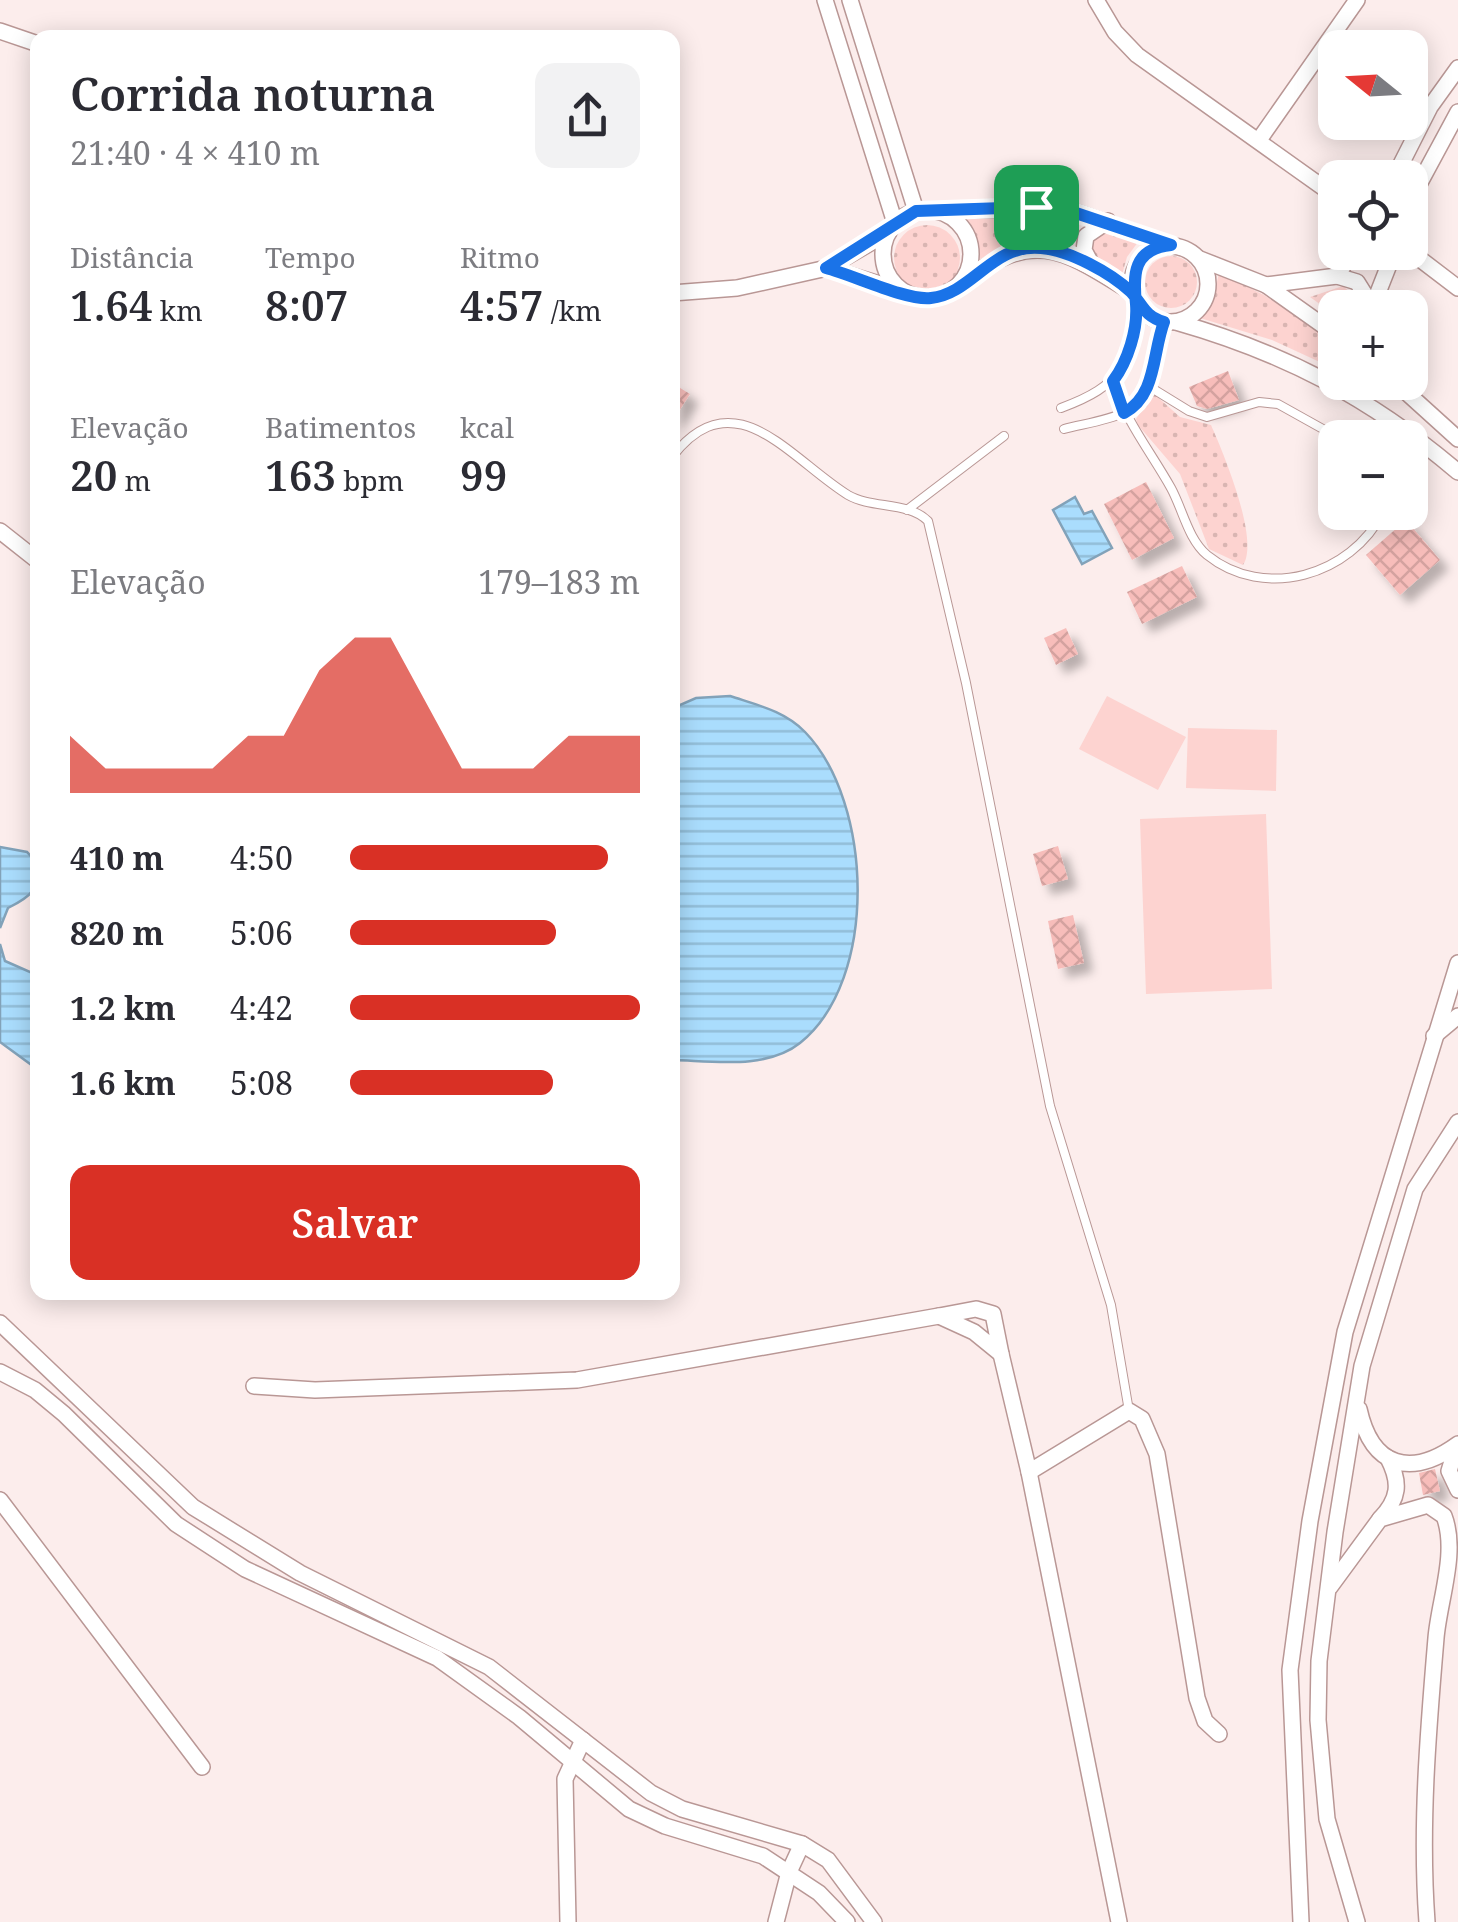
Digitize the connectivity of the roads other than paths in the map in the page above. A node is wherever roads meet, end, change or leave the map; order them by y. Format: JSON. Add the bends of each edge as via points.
{"nodes":[{"id":1,"x":825,"y":0,"type":"edge"},
{"id":2,"x":850,"y":0,"type":"edge"},
{"id":3,"x":1096,"y":0,"type":"edge"},
{"id":4,"x":1357,"y":0,"type":"edge"},
{"id":5,"x":0,"y":31,"type":"edge"},
{"id":6,"x":30,"y":41,"type":"edge"},
{"id":7,"x":1458,"y":68,"type":"edge"},
{"id":8,"x":1458,"y":112,"type":"edge"},
{"id":9,"x":1259,"y":140,"type":"junction"},
{"id":10,"x":1403,"y":160,"type":"edge"},
{"id":11,"x":1428,"y":168,"type":"edge"},
{"id":12,"x":1318,"y":183,"type":"edge"},
{"id":13,"x":1036,"y":207,"type":"junction"},
{"id":14,"x":936,"y":210,"type":"junction"},
{"id":15,"x":916,"y":211,"type":"junction"},
{"id":16,"x":1108,"y":221,"type":"junction"},
{"id":17,"x":892,"y":228,"type":"junction"},
{"id":18,"x":1171,"y":245,"type":"junction"},
{"id":19,"x":1034,"y":247,"type":"junction"},
{"id":20,"x":1199,"y":258,"type":"junction"},
{"id":21,"x":1428,"y":265,"type":"edge"},
{"id":22,"x":826,"y":268,"type":"junction"},
{"id":23,"x":1095,"y":270,"type":"junction"},
{"id":24,"x":1341,"y":270,"type":"edge"},
{"id":25,"x":1337,"y":276,"type":"junction"},
{"id":26,"x":960,"y":283,"type":"junction"},
{"id":27,"x":1266,"y":285,"type":"junction"},
{"id":28,"x":1458,"y":288,"type":"edge"},
{"id":29,"x":1362,"y":290,"type":"edge"},
{"id":30,"x":901,"y":291,"type":"junction"},
{"id":31,"x":680,"y":292,"type":"edge"},
{"id":32,"x":1134,"y":298,"type":"junction"},
{"id":33,"x":1170,"y":322,"type":"junction"},
{"id":34,"x":1318,"y":322,"type":"edge"},
{"id":35,"x":1127,"y":358,"type":"junction"},
{"id":36,"x":1151,"y":365,"type":"junction"},
{"id":37,"x":1318,"y":372,"type":"edge"},
{"id":38,"x":1113,"y":381,"type":"junction"},
{"id":39,"x":1150,"y":387,"type":"junction"},
{"id":40,"x":1367,"y":400,"type":"edge"},
{"id":41,"x":1415,"y":400,"type":"edge"},
{"id":42,"x":1061,"y":408,"type":"dead end"},
{"id":43,"x":1124,"y":413,"type":"junction"},
{"id":44,"x":1318,"y":426,"type":"edge"},
{"id":45,"x":1064,"y":429,"type":"dead end"},
{"id":46,"x":1004,"y":436,"type":"dead end"},
{"id":47,"x":1458,"y":439,"type":"edge"},
{"id":48,"x":680,"y":447,"type":"edge"},
{"id":49,"x":1458,"y":472,"type":"edge"},
{"id":50,"x":907,"y":510,"type":"junction"},
{"id":51,"x":1367,"y":530,"type":"edge"},
{"id":52,"x":0,"y":531,"type":"edge"},
{"id":53,"x":30,"y":555,"type":"edge"},
{"id":54,"x":1458,"y":963,"type":"edge"},
{"id":55,"x":1458,"y":1016,"type":"edge"},
{"id":56,"x":1433,"y":1037,"type":"junction"},
{"id":57,"x":1458,"y":1122,"type":"edge"},
{"id":58,"x":940,"y":1316,"type":"junction"},
{"id":59,"x":0,"y":1323,"type":"edge"},
{"id":60,"x":1001,"y":1354,"type":"junction"},
{"id":61,"x":0,"y":1372,"type":"edge"},
{"id":62,"x":254,"y":1386,"type":"dead end"},
{"id":63,"x":1357,"y":1397,"type":"junction"},
{"id":64,"x":1129,"y":1411,"type":"junction"},
{"id":65,"x":1458,"y":1445,"type":"edge"},
{"id":66,"x":1388,"y":1458,"type":"junction"},
{"id":67,"x":1029,"y":1472,"type":"junction"},
{"id":68,"x":1458,"y":1494,"type":"edge"},
{"id":69,"x":0,"y":1500,"type":"edge"},
{"id":70,"x":1428,"y":1505,"type":"junction"},
{"id":71,"x":1380,"y":1519,"type":"junction"},
{"id":72,"x":1458,"y":1528,"type":"edge"},
{"id":73,"x":1449,"y":1544,"type":"junction"},
{"id":74,"x":1328,"y":1590,"type":"junction"},
{"id":75,"x":1218,"y":1734,"type":"dead end"},
{"id":76,"x":583,"y":1740,"type":"junction"},
{"id":77,"x":570,"y":1762,"type":"junction"},
{"id":78,"x":202,"y":1766,"type":"dead end"},
{"id":79,"x":802,"y":1844,"type":"junction"},
{"id":80,"x":789,"y":1872,"type":"junction"},
{"id":81,"x":568,"y":1922,"type":"edge"},
{"id":82,"x":776,"y":1922,"type":"edge"},
{"id":83,"x":848,"y":1922,"type":"edge"},
{"id":84,"x":874,"y":1922,"type":"edge"},
{"id":85,"x":1118,"y":1922,"type":"edge"},
{"id":86,"x":1301,"y":1922,"type":"edge"},
{"id":87,"x":1357,"y":1922,"type":"edge"},
{"id":88,"x":1428,"y":1922,"type":"edge"}],
"edges":[{"from":1,"to":17,"type":"street"},
{"from":2,"to":15,"type":"street"},
{"from":3,"to":9,"type":"street","via":[[1137,55]]},
{"from":4,"to":9,"type":"street"},
{"from":5,"to":6,"type":"street"},
{"from":7,"to":10,"type":"street"},
{"from":8,"to":11,"type":"street"},
{"from":9,"to":12,"type":"street"},
{"from":13,"to":14,"type":"street"},
{"from":13,"to":16,"type":"street"},
{"from":13,"to":19,"type":"street","via":[[1043,226]]},
{"from":14,"to":15,"type":"street"},
{"from":14,"to":26,"type":"street","via":[[968,235],[972,256]]},
{"from":15,"to":17,"type":"street"},
{"from":16,"to":18,"type":"street"},
{"from":16,"to":23,"type":"street","via":[[1091,229],[1084,242]]},
{"from":17,"to":22,"type":"street"},
{"from":17,"to":30,"type":"street","via":[[884,264]]},
{"from":18,"to":20,"type":"street"},
{"from":18,"to":32,"type":"street","via":[[1151,250],[1137,264]]},
{"from":19,"to":23,"type":"street"},
{"from":19,"to":26,"type":"street","via":[[1004,254]]},
{"from":20,"to":27,"type":"street"},
{"from":20,"to":33,"type":"street","via":[[1208,277],[1206,297],[1194,314]]},
{"from":21,"to":28,"type":"street"},
{"from":22,"to":30,"type":"street"},
{"from":22,"to":31,"type":"street","via":[[737,288]]},
{"from":23,"to":32,"type":"street"},
{"from":24,"to":25,"type":"street"},
{"from":25,"to":27,"type":"street"},
{"from":25,"to":29,"type":"street"},
{"from":26,"to":30,"type":"street","via":[[934,298]]},
{"from":27,"to":34,"type":"street"},
{"from":32,"to":33,"type":"street","via":[[1147,315]]},
{"from":32,"to":35,"type":"lane"},
{"from":33,"to":36,"type":"lane"},
{"from":33,"to":37,"type":"street","via":[[1240,340]]},
{"from":35,"to":36,"type":"lane"},
{"from":35,"to":38,"type":"lane"},
{"from":36,"to":39,"type":"lane"},
{"from":38,"to":42,"type":"lane"},
{"from":38,"to":43,"type":"lane"},
{"from":39,"to":43,"type":"lane"},
{"from":39,"to":44,"type":"lane","via":[[1207,417],[1259,402],[1278,404]]},
{"from":40,"to":49,"type":"street"},
{"from":41,"to":47,"type":"street"},
{"from":43,"to":45,"type":"lane"},
{"from":43,"to":51,"type":"lane","via":[[1173,491],[1194,540],[1234,570],[1281,579],[1320,572]]},
{"from":46,"to":50,"type":"lane"},
{"from":48,"to":50,"type":"lane","via":[[714,423],[737,423],[780,442],[850,496]]},
{"from":50,"to":64,"type":"lane","via":[[928,521],[1050,1106],[1111,1305]]},
{"from":52,"to":53,"type":"street"},
{"from":54,"to":56,"type":"street"},
{"from":55,"to":56,"type":"street"},
{"from":56,"to":86,"type":"street","via":[[1345,1332],[1310,1520],[1290,1670]]},
{"from":57,"to":63,"type":"street","via":[[1415,1190]]},
{"from":58,"to":60,"type":"street"},
{"from":58,"to":60,"type":"street","via":[[988,1310]]},
{"from":58,"to":62,"type":"street","via":[[576,1380],[315,1390]]},
{"from":59,"to":76,"type":"street","via":[[193,1507],[300,1573],[489,1668]]},
{"from":60,"to":67,"type":"street"},
{"from":61,"to":77,"type":"street","via":[[64,1414],[176,1524],[246,1569],[437,1658]]},
{"from":63,"to":66,"type":"street","via":[[1364,1430]]},
{"from":63,"to":74,"type":"street"},
{"from":64,"to":67,"type":"street"},
{"from":64,"to":75,"type":"street","via":[[1142,1418],[1157,1454],[1196,1698]]},
{"from":65,"to":66,"type":"street","via":[[1423,1464]]},
{"from":65,"to":68,"type":"street","via":[[1450,1470]]},
{"from":66,"to":71,"type":"street","via":[[1398,1486]]},
{"from":67,"to":85,"type":"street"},
{"from":68,"to":70,"type":"street"},
{"from":69,"to":78,"type":"street"},
{"from":70,"to":71,"type":"street"},
{"from":70,"to":73,"type":"street","via":[[1444,1516]]},
{"from":71,"to":74,"type":"street"},
{"from":72,"to":73,"type":"street"},
{"from":73,"to":88,"type":"street","via":[[1425,1814]]},
{"from":74,"to":87,"type":"street","via":[[1318,1720],[1327,1819]]},
{"from":76,"to":77,"type":"street"},
{"from":76,"to":79,"type":"street","via":[[682,1809]]},
{"from":77,"to":80,"type":"street","via":[[630,1809],[764,1856]]},
{"from":77,"to":81,"type":"street","via":[[562,1805]]},
{"from":79,"to":80,"type":"street"},
{"from":79,"to":84,"type":"street","via":[[828,1860]]},
{"from":80,"to":82,"type":"street"},
{"from":80,"to":83,"type":"street"}]}
